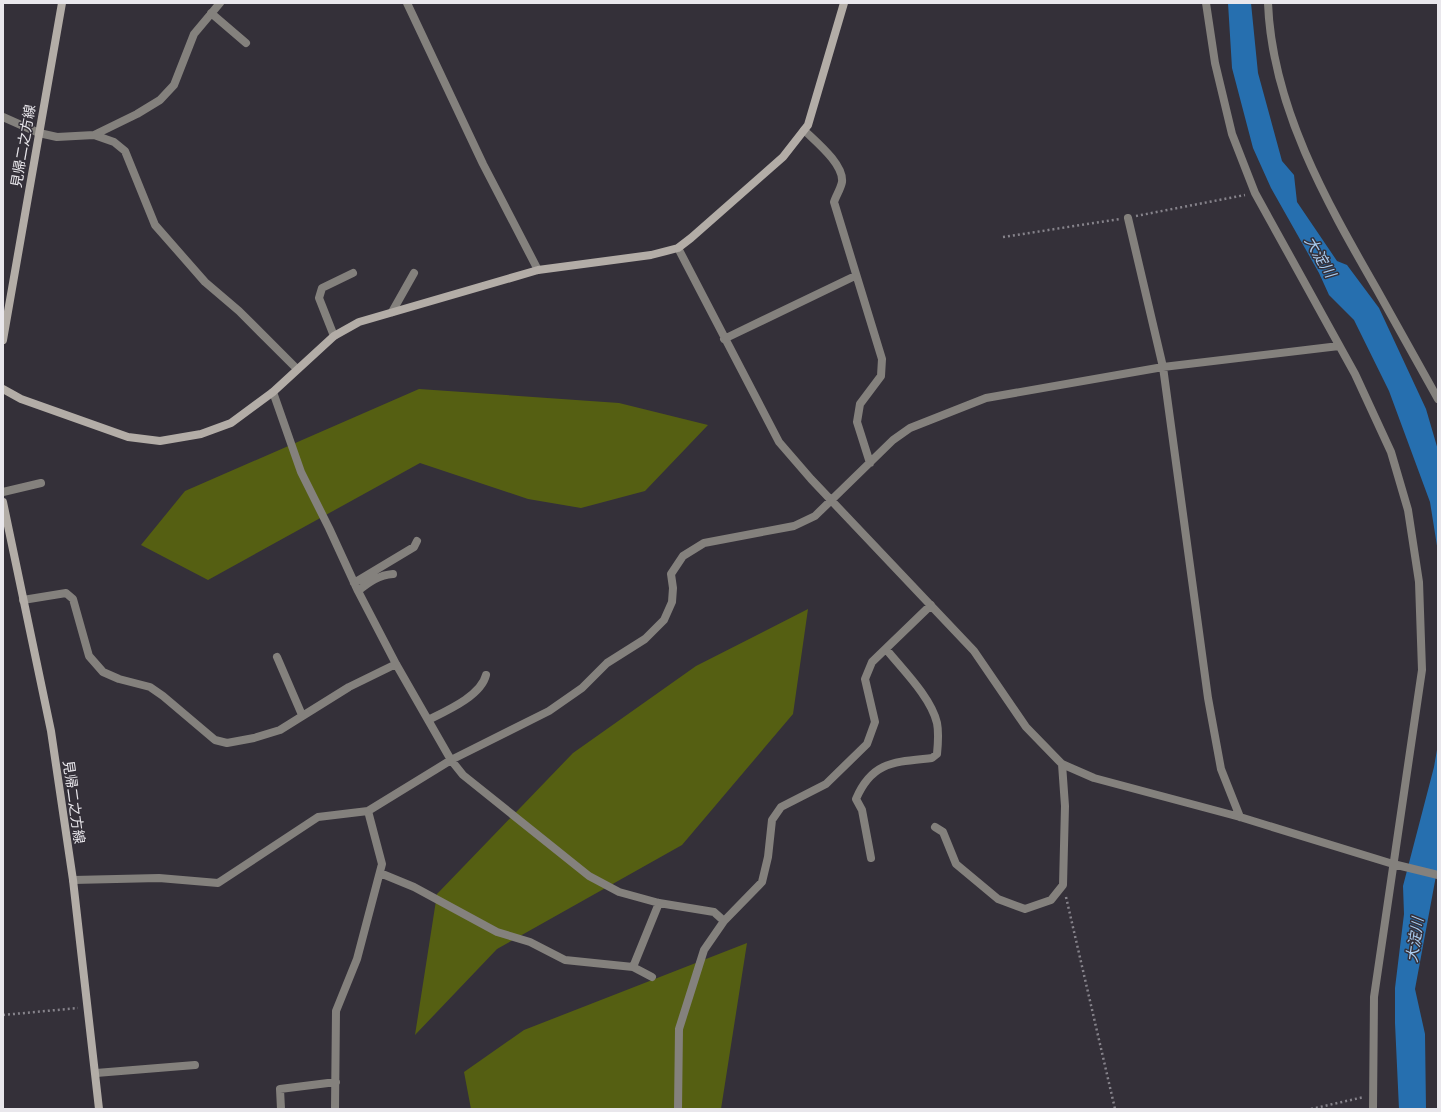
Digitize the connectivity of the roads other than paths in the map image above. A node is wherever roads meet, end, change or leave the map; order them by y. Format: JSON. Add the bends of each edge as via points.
{"nodes":[{"id":1,"x":62,"y":3,"type":"edge"},
{"id":2,"x":220,"y":3,"type":"edge"},
{"id":3,"x":407,"y":3,"type":"edge"},
{"id":4,"x":844,"y":3,"type":"edge"},
{"id":5,"x":1206,"y":3,"type":"edge"},
{"id":6,"x":1268,"y":3,"type":"edge"},
{"id":7,"x":212,"y":13,"type":"junction"},
{"id":8,"x":246,"y":43,"type":"dead end"},
{"id":9,"x":3,"y":117,"type":"edge"},
{"id":10,"x":804,"y":130,"type":"junction"},
{"id":11,"x":39,"y":133,"type":"junction"},
{"id":12,"x":94,"y":135,"type":"junction"},
{"id":13,"x":1128,"y":218,"type":"road end"},
{"id":14,"x":678,"y":248,"type":"junction"},
{"id":15,"x":538,"y":270,"type":"junction"},
{"id":16,"x":353,"y":273,"type":"dead end"},
{"id":17,"x":414,"y":273,"type":"dead end"},
{"id":18,"x":855,"y":276,"type":"junction"},
{"id":19,"x":392,"y":312,"type":"junction"},
{"id":20,"x":334,"y":336,"type":"junction"},
{"id":21,"x":724,"y":339,"type":"junction"},
{"id":22,"x":3,"y":340,"type":"edge"},
{"id":23,"x":1339,"y":346,"type":"junction"},
{"id":24,"x":1163,"y":368,"type":"junction"},
{"id":25,"x":297,"y":370,"type":"junction"},
{"id":26,"x":3,"y":389,"type":"edge"},
{"id":27,"x":273,"y":392,"type":"junction"},
{"id":28,"x":1438,"y":399,"type":"edge"},
{"id":29,"x":870,"y":463,"type":"junction"},
{"id":30,"x":42,"y":483,"type":"dead end"},
{"id":31,"x":3,"y":492,"type":"edge"},
{"id":32,"x":832,"y":500,"type":"junction"},
{"id":33,"x":3,"y":502,"type":"edge"},
{"id":34,"x":417,"y":541,"type":"dead end"},
{"id":35,"x":393,"y":574,"type":"dead end"},
{"id":36,"x":356,"y":587,"type":"junction"},
{"id":37,"x":23,"y":600,"type":"junction"},
{"id":38,"x":931,"y":605,"type":"junction"},
{"id":39,"x":886,"y":648,"type":"junction"},
{"id":40,"x":277,"y":657,"type":"dead end"},
{"id":41,"x":396,"y":664,"type":"junction"},
{"id":42,"x":486,"y":675,"type":"dead end"},
{"id":43,"x":302,"y":715,"type":"junction"},
{"id":44,"x":428,"y":720,"type":"junction"},
{"id":45,"x":451,"y":760,"type":"junction"},
{"id":46,"x":1062,"y":764,"type":"junction"},
{"id":47,"x":368,"y":811,"type":"junction"},
{"id":48,"x":1240,"y":817,"type":"junction"},
{"id":49,"x":935,"y":827,"type":"dead end"},
{"id":50,"x":871,"y":858,"type":"dead end"},
{"id":51,"x":1393,"y":864,"type":"junction"},
{"id":52,"x":380,"y":873,"type":"junction"},
{"id":53,"x":1438,"y":875,"type":"edge"},
{"id":54,"x":73,"y":880,"type":"junction"},
{"id":55,"x":659,"y":903,"type":"junction"},
{"id":56,"x":724,"y":921,"type":"junction"},
{"id":57,"x":633,"y":967,"type":"junction"},
{"id":58,"x":652,"y":977,"type":"dead end"},
{"id":59,"x":195,"y":1065,"type":"dead end"},
{"id":60,"x":96,"y":1073,"type":"junction"},
{"id":61,"x":336,"y":1082,"type":"junction"},
{"id":62,"x":99,"y":1109,"type":"edge"},
{"id":63,"x":281,"y":1109,"type":"edge"},
{"id":64,"x":335,"y":1109,"type":"edge"},
{"id":65,"x":678,"y":1109,"type":"edge"},
{"id":66,"x":1373,"y":1109,"type":"edge"}],
"edges":[{"from":1,"to":11,"type":"street","name":"見帰二之方線"},
{"from":2,"to":7,"type":"street"},
{"from":3,"to":15,"type":"street","via":[[479,157]]},
{"from":4,"to":10,"type":"street","via":[[808,125]]},
{"from":5,"to":23,"type":"street","via":[[1215,63],[1232,134],[1255,193]]},
{"from":6,"to":28,"type":"street","via":[[1269,31],[1286,99],[1308,158],[1346,236]]},
{"from":7,"to":8,"type":"street"},
{"from":7,"to":12,"type":"street","via":[[194,34],[174,84],[160,100]]},
{"from":9,"to":11,"type":"street"},
{"from":10,"to":14,"type":"street","via":[[783,157]]},
{"from":10,"to":18,"type":"street","via":[[840,170],[842,182],[834,202]]},
{"from":11,"to":12,"type":"street","via":[[57,137]]},
{"from":11,"to":22,"type":"street","name":"見帰二之方線"},
{"from":12,"to":25,"type":"street","via":[[114,142],[125,151],[155,225],[205,282],[239,311]]},
{"from":13,"to":24,"type":"street"},
{"from":14,"to":15,"type":"street","via":[[652,255]]},
{"from":14,"to":21,"type":"street"},
{"from":15,"to":19,"type":"street"},
{"from":16,"to":20,"type":"street","via":[[322,288],[319,298]]},
{"from":17,"to":19,"type":"street"},
{"from":18,"to":21,"type":"street"},
{"from":18,"to":29,"type":"street","via":[[882,359],[881,376],[860,404],[857,422]]},
{"from":19,"to":20,"type":"street","via":[[359,322]]},
{"from":20,"to":25,"type":"street"},
{"from":21,"to":32,"type":"street","via":[[779,442]]},
{"from":23,"to":24,"type":"street"},
{"from":23,"to":51,"type":"street","via":[[1355,374],[1391,452],[1408,510],[1419,582],[1422,670]]},
{"from":24,"to":29,"type":"street","via":[[986,398],[910,428],[893,440]]},
{"from":24,"to":48,"type":"street","via":[[1208,698],[1221,769]]},
{"from":25,"to":27,"type":"street"},
{"from":26,"to":27,"type":"street","via":[[21,399],[128,437],[160,441],[201,434],[231,423]]},
{"from":27,"to":36,"type":"street","via":[[301,472]]},
{"from":29,"to":32,"type":"street"},
{"from":30,"to":31,"type":"street"},
{"from":32,"to":38,"type":"street"},
{"from":32,"to":45,"type":"street","via":[[815,516],[794,526],[704,543],[683,556],[671,574],[672,602],[664,620],[646,639],[608,663],[582,688],[549,711]]},
{"from":33,"to":37,"type":"street","name":"見帰二之方線"},
{"from":34,"to":36,"type":"street","via":[[414,547]]},
{"from":35,"to":36,"type":"street","via":[[385,574]]},
{"from":36,"to":41,"type":"street"},
{"from":37,"to":43,"type":"street","via":[[66,593],[73,598],[90,656],[103,672],[150,687],[215,740],[227,743],[254,738],[280,730]]},
{"from":37,"to":54,"type":"street","name":"見帰二之方線","via":[[51,731]]},
{"from":38,"to":39,"type":"street"},
{"from":38,"to":46,"type":"street","via":[[974,651],[1026,727]]},
{"from":39,"to":50,"type":"street","via":[[929,704],[937,723],[938,744],[937,754],[932,758],[891,763],[862,783],[856,799],[862,810]]},
{"from":39,"to":56,"type":"street","via":[[872,662],[865,679],[875,722],[867,744],[826,784],[781,807],[772,820],[762,882]]},
{"from":40,"to":43,"type":"street"},
{"from":41,"to":43,"type":"street","via":[[349,687]]},
{"from":41,"to":44,"type":"street"},
{"from":42,"to":44,"type":"street","via":[[484,681],[470,696]]},
{"from":44,"to":45,"type":"street"},
{"from":45,"to":47,"type":"street"},
{"from":45,"to":55,"type":"street","via":[[463,775],[589,876],[619,892]]},
{"from":46,"to":48,"type":"street","via":[[1094,778]]},
{"from":46,"to":49,"type":"street","via":[[1065,806],[1063,885],[1052,900],[1024,910],[998,899],[956,864],[943,832]]},
{"from":47,"to":52,"type":"street","via":[[382,864]]},
{"from":47,"to":54,"type":"street","via":[[318,817],[218,883],[160,878]]},
{"from":48,"to":51,"type":"street"},
{"from":51,"to":53,"type":"street"},
{"from":51,"to":66,"type":"street","via":[[1374,997]]},
{"from":52,"to":57,"type":"street","via":[[414,887],[497,932],[530,942],[565,960]]},
{"from":52,"to":61,"type":"street","via":[[357,959],[336,1011]]},
{"from":54,"to":60,"type":"street","name":"見帰二之方線"},
{"from":55,"to":56,"type":"street","via":[[714,912]]},
{"from":55,"to":57,"type":"street"},
{"from":56,"to":65,"type":"street","via":[[704,950],[679,1029]]},
{"from":57,"to":58,"type":"street"},
{"from":59,"to":60,"type":"street"},
{"from":60,"to":62,"type":"street","name":"見帰二之方線"},
{"from":61,"to":63,"type":"street","via":[[280,1089]]},
{"from":61,"to":64,"type":"street"}]}
